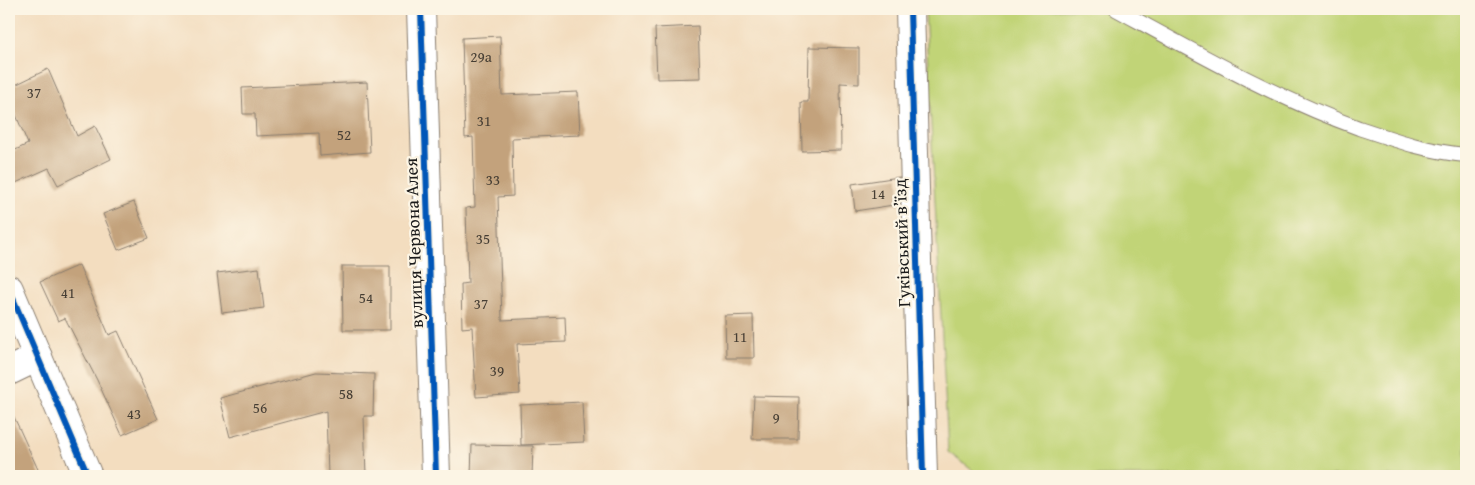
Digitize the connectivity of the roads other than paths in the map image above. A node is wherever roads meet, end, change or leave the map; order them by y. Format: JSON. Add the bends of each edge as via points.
{"nodes":[{"id":1,"x":421,"y":9,"type":"edge"},
{"id":2,"x":910,"y":9,"type":"edge"},
{"id":3,"x":1116,"y":9,"type":"edge"},
{"id":4,"x":1466,"y":155,"type":"edge"},
{"id":5,"x":9,"y":290,"type":"edge"},
{"id":6,"x":38,"y":357,"type":"junction"},
{"id":7,"x":9,"y":371,"type":"edge"},
{"id":8,"x":88,"y":476,"type":"edge"},
{"id":9,"x":436,"y":476,"type":"edge"},
{"id":10,"x":923,"y":476,"type":"edge"}],
"edges":[{"from":1,"to":9,"type":"street","name":"вулиця Червона Алея"},
{"from":2,"to":10,"type":"street","name":"Гуківський в’їзд"},
{"from":3,"to":4,"type":"lane","via":[[1213,62],[1321,114],[1404,144]]},
{"from":5,"to":6,"type":"street"},
{"from":6,"to":7,"type":"street"},
{"from":6,"to":8,"type":"street"}]}
